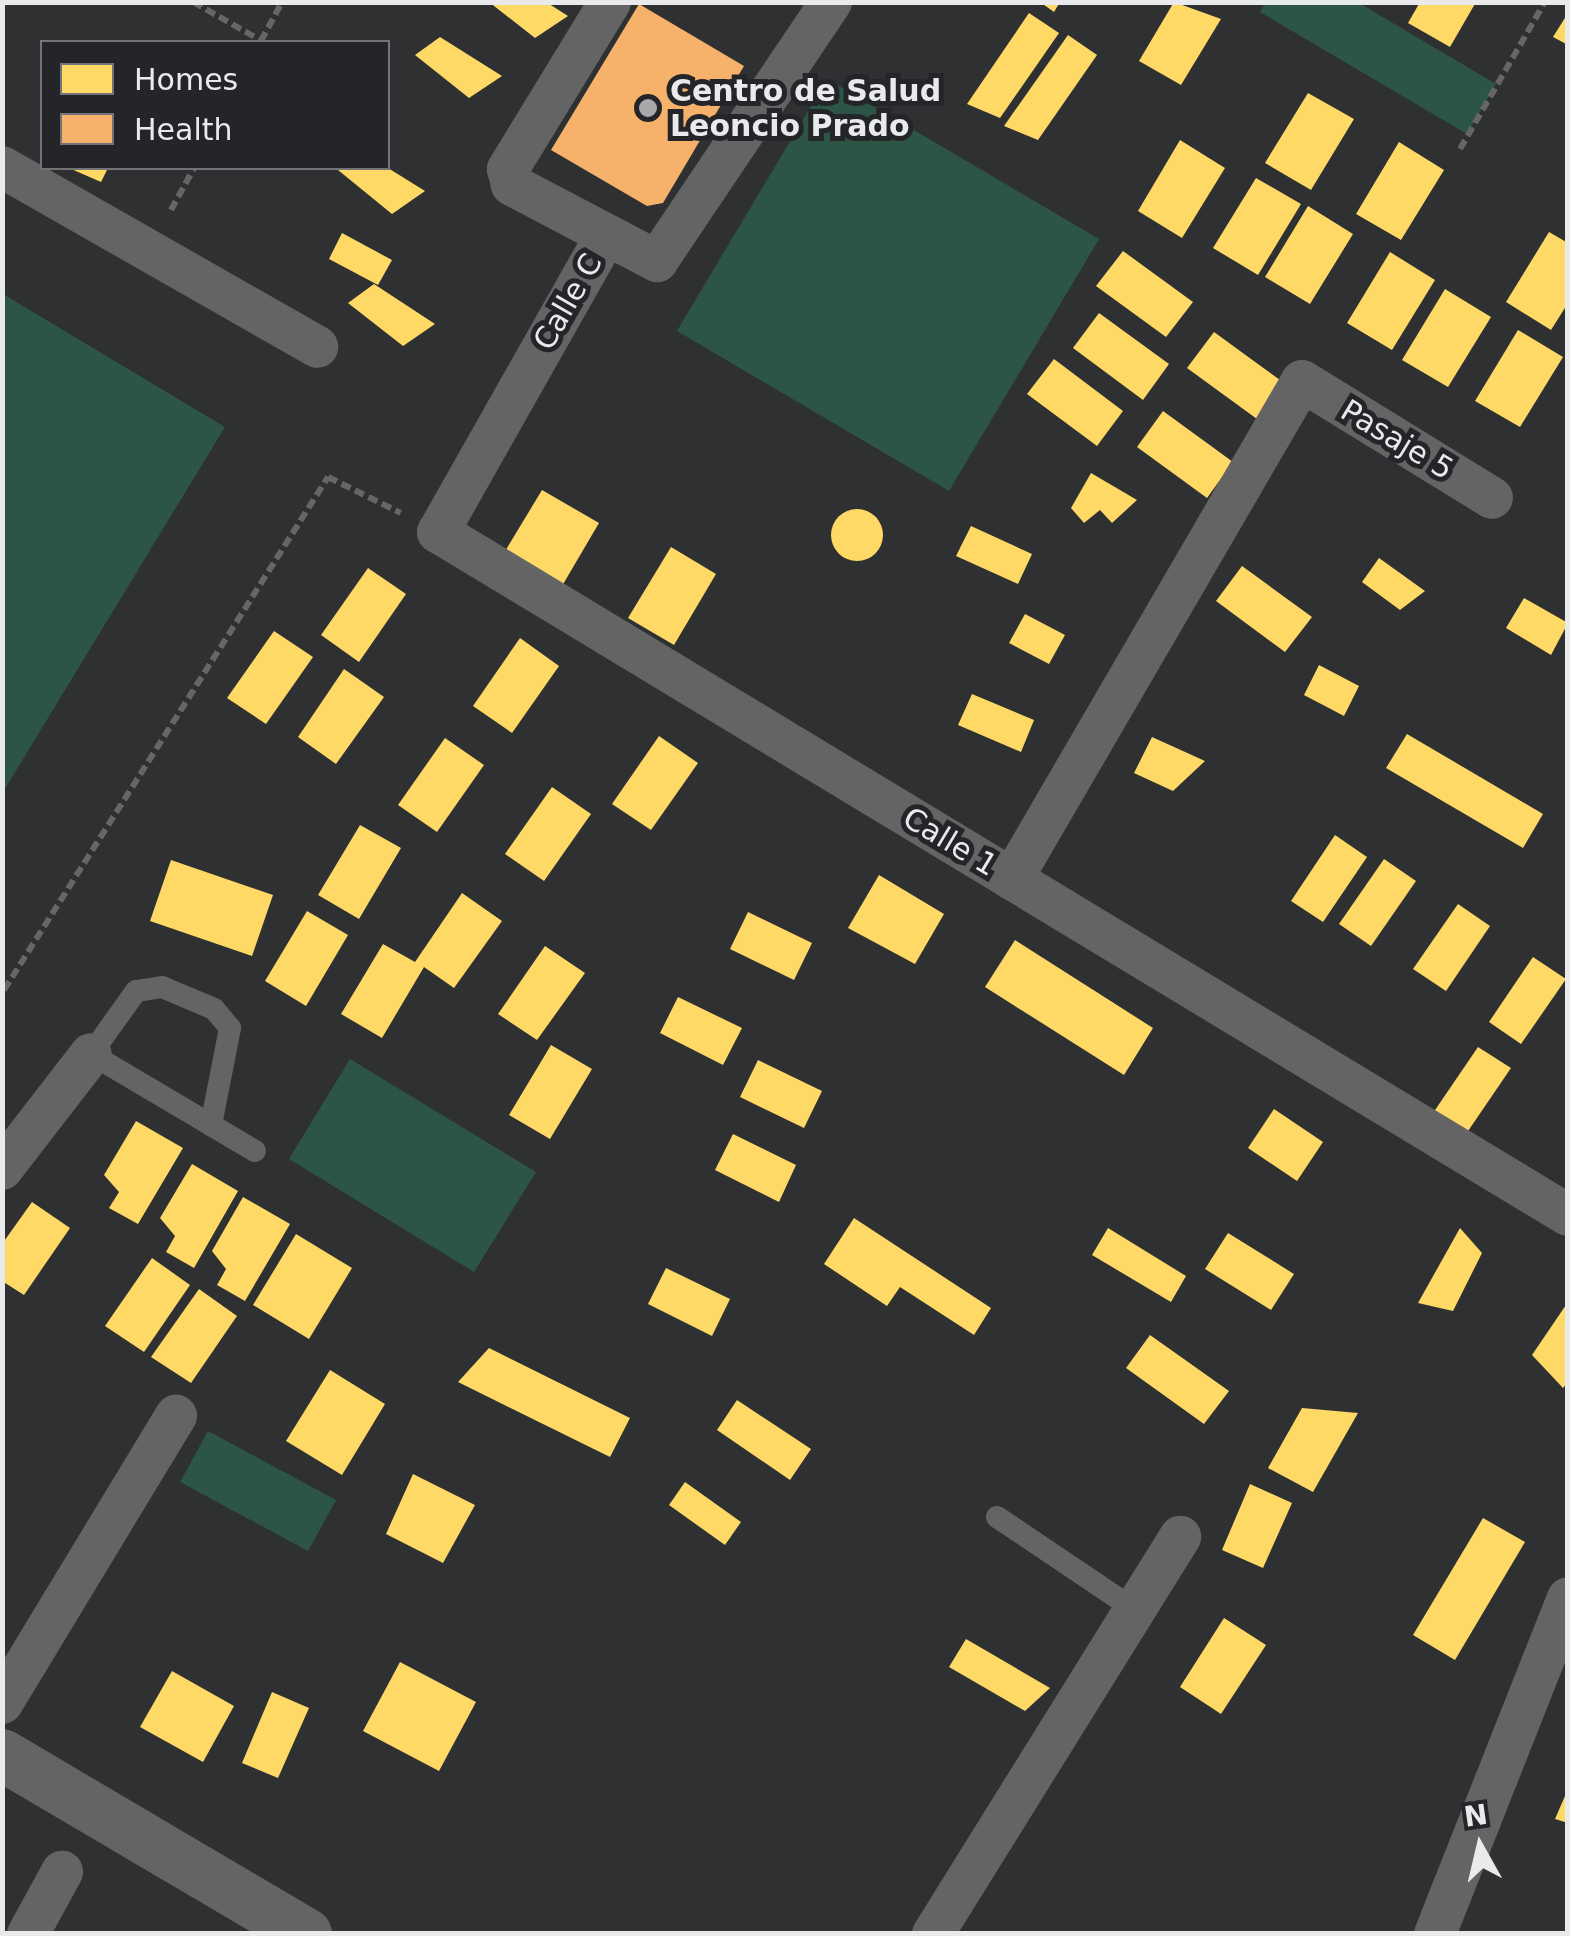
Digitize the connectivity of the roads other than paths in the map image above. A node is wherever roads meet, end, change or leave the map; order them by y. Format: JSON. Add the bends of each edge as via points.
{"nodes":[{"id":1,"x":610,"y":2,"type":"edge"},
{"id":2,"x":831,"y":2,"type":"edge"},
{"id":3,"x":2,"y":167,"type":"edge"},
{"id":4,"x":604,"y":239,"type":"junction"},
{"id":5,"x":317,"y":347,"type":"dead end"},
{"id":6,"x":1492,"y":498,"type":"dead end"},
{"id":7,"x":438,"y":532,"type":"joint"},
{"id":8,"x":1012,"y":879,"type":"junction"},
{"id":9,"x":91,"y":1054,"type":"junction"},
{"id":10,"x":211,"y":1125,"type":"junction"},
{"id":11,"x":255,"y":1151,"type":"dead end"},
{"id":12,"x":2,"y":1169,"type":"edge"},
{"id":13,"x":1568,"y":1214,"type":"edge"},
{"id":14,"x":176,"y":1416,"type":"dead end"},
{"id":15,"x":997,"y":1517,"type":"dead end"},
{"id":16,"x":1180,"y":1538,"type":"dead end"},
{"id":17,"x":1567,"y":1601,"type":"edge"},
{"id":18,"x":1134,"y":1609,"type":"junction"},
{"id":19,"x":2,"y":1702,"type":"edge"},
{"id":20,"x":2,"y":1755,"type":"edge"},
{"id":21,"x":62,"y":1872,"type":"dead end"},
{"id":22,"x":28,"y":1934,"type":"edge"},
{"id":23,"x":306,"y":1934,"type":"edge"},
{"id":24,"x":933,"y":1934,"type":"edge"},
{"id":25,"x":1435,"y":1934,"type":"edge"}],
"edges":[{"from":1,"to":4,"type":"street","via":[[508,169],[512,185]]},
{"from":2,"to":4,"type":"street","name":"Calle C","via":[[669,252],[640,260]]},
{"from":3,"to":5,"type":"street"},
{"from":4,"to":7,"type":"street","name":"Calle C"},
{"from":6,"to":8,"type":"street","name":"Pasaje 5","via":[[1302,382]]},
{"from":7,"to":8,"type":"street","name":"Calle 1"},
{"from":8,"to":13,"type":"street","name":"Calle 1"},
{"from":9,"to":10,"type":"lane"},
{"from":9,"to":10,"type":"lane","via":[[136,991],[162,987],[214,1009],[230,1028],[232,1053]]},
{"from":9,"to":12,"type":"street"},
{"from":10,"to":11,"type":"lane"},
{"from":14,"to":19,"type":"street"},
{"from":15,"to":18,"type":"lane"},
{"from":16,"to":18,"type":"street"},
{"from":17,"to":25,"type":"street"},
{"from":18,"to":24,"type":"street"},
{"from":20,"to":23,"type":"street"},
{"from":21,"to":22,"type":"street"}]}
